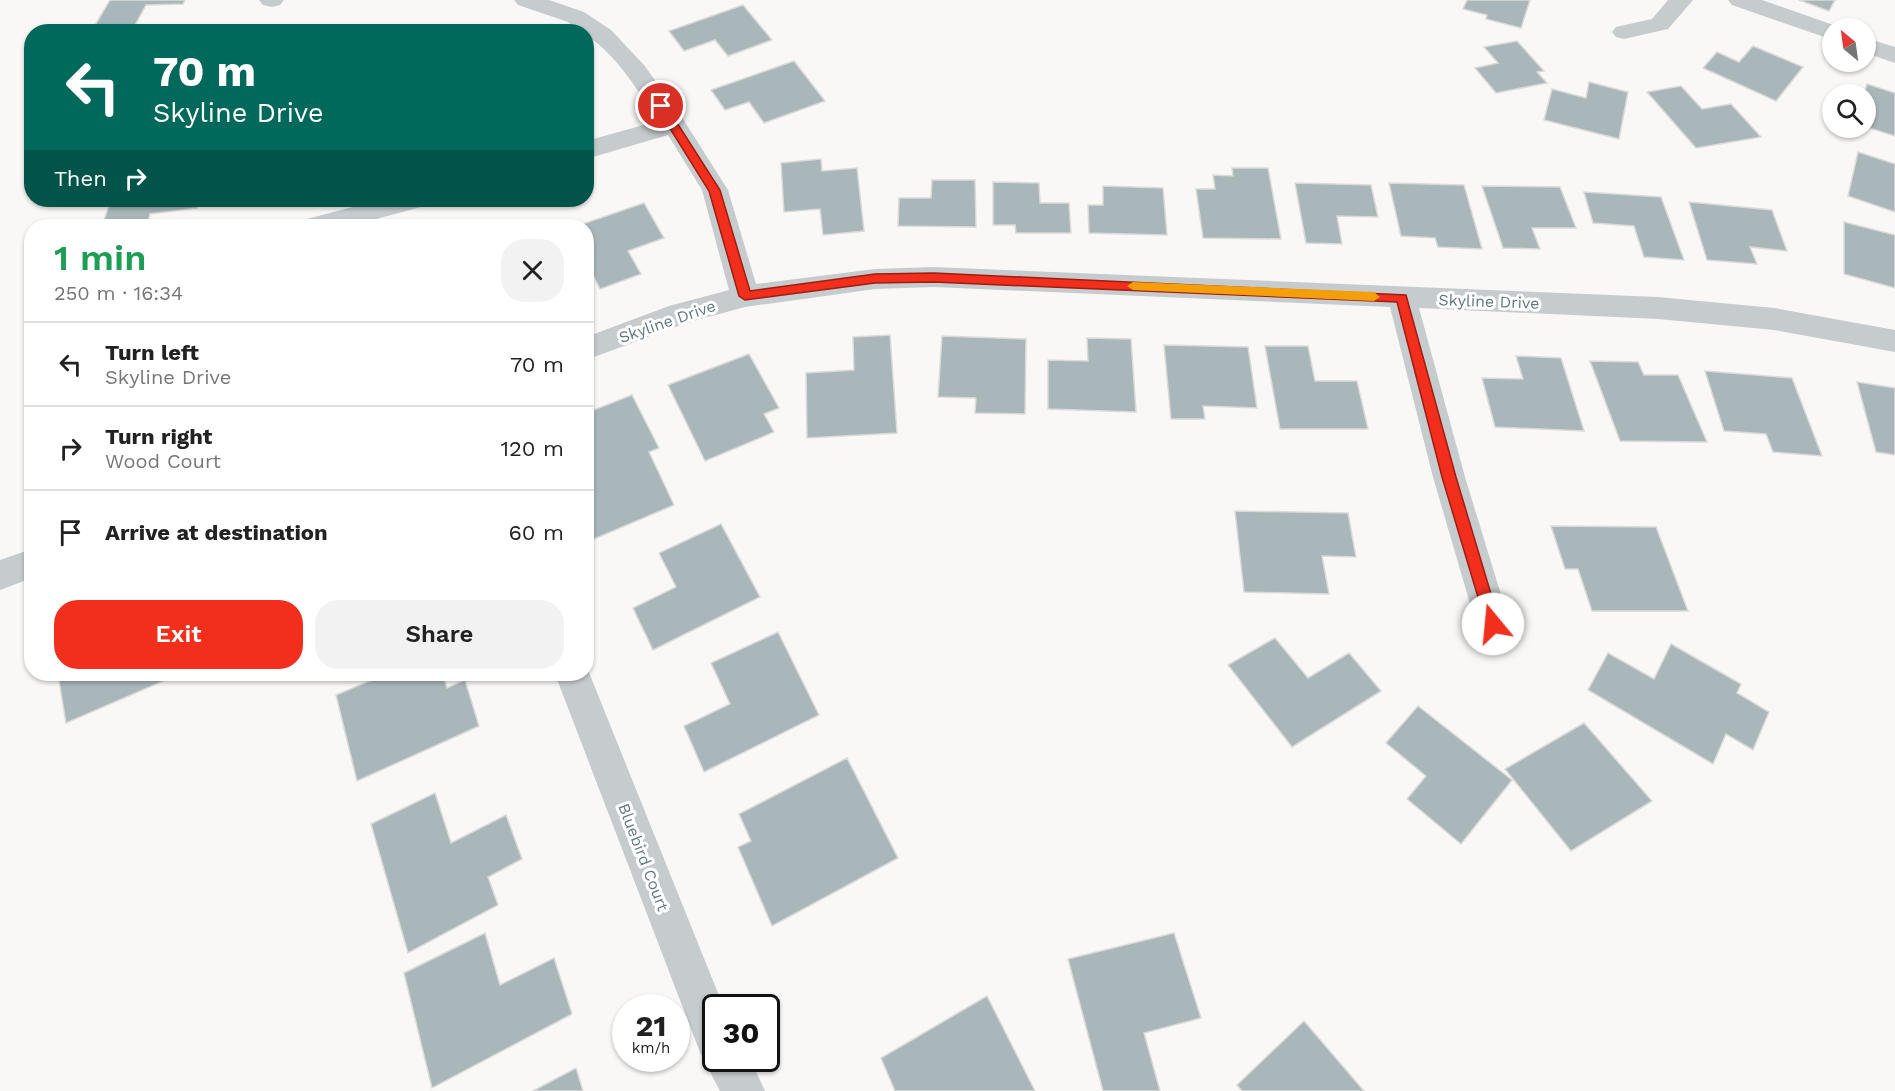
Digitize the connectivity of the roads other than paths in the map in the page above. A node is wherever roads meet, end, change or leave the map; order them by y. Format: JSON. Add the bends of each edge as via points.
{"nodes":[{"id":1,"x":526,"y":0,"type":"edge"},
{"id":2,"x":1681,"y":0,"type":"edge"},
{"id":3,"x":1740,"y":0,"type":"edge"},
{"id":4,"x":586,"y":24,"type":"edge"},
{"id":5,"x":594,"y":29,"type":"edge"},
{"id":6,"x":1822,"y":29,"type":"edge"},
{"id":7,"x":1624,"y":32,"type":"dead end"},
{"id":8,"x":1876,"y":48,"type":"edge"},
{"id":9,"x":1895,"y":55,"type":"edge"},
{"id":10,"x":674,"y":125,"type":"junction"},
{"id":11,"x":594,"y":148,"type":"edge"},
{"id":12,"x":386,"y":207,"type":"edge"},
{"id":13,"x":343,"y":219,"type":"edge"},
{"id":14,"x":745,"y":296,"type":"junction"},
{"id":15,"x":1402,"y":298,"type":"junction"},
{"id":16,"x":1895,"y":341,"type":"edge"},
{"id":17,"x":594,"y":347,"type":"edge"},
{"id":18,"x":24,"y":566,"type":"edge"},
{"id":19,"x":0,"y":576,"type":"edge"},
{"id":20,"x":1493,"y":624,"type":"dead end"},
{"id":21,"x":576,"y":681,"type":"edge"},
{"id":22,"x":702,"y":1004,"type":"edge"},
{"id":23,"x":733,"y":1072,"type":"edge"},
{"id":24,"x":744,"y":1091,"type":"edge"}],
"edges":[{"from":1,"to":4,"type":"street"},
{"from":2,"to":7,"type":"street","via":[[1660,24]]},
{"from":3,"to":6,"type":"street"},
{"from":5,"to":10,"type":"street","via":[[635,70]]},
{"from":8,"to":9,"type":"street"},
{"from":10,"to":11,"type":"street"},
{"from":10,"to":14,"type":"street","via":[[715,190]]},
{"from":12,"to":13,"type":"street"},
{"from":14,"to":15,"type":"street","name":"Skyline Drive","via":[[875,279],[934,278]]},
{"from":14,"to":17,"type":"street","name":"Skyline Drive","via":[[679,314]]},
{"from":15,"to":16,"type":"street","name":"Skyline Drive","via":[[1722,313]]},
{"from":15,"to":20,"type":"street"},
{"from":18,"to":19,"type":"street"},
{"from":21,"to":22,"type":"street","name":"Bluebird Court"},
{"from":23,"to":24,"type":"street"}]}
